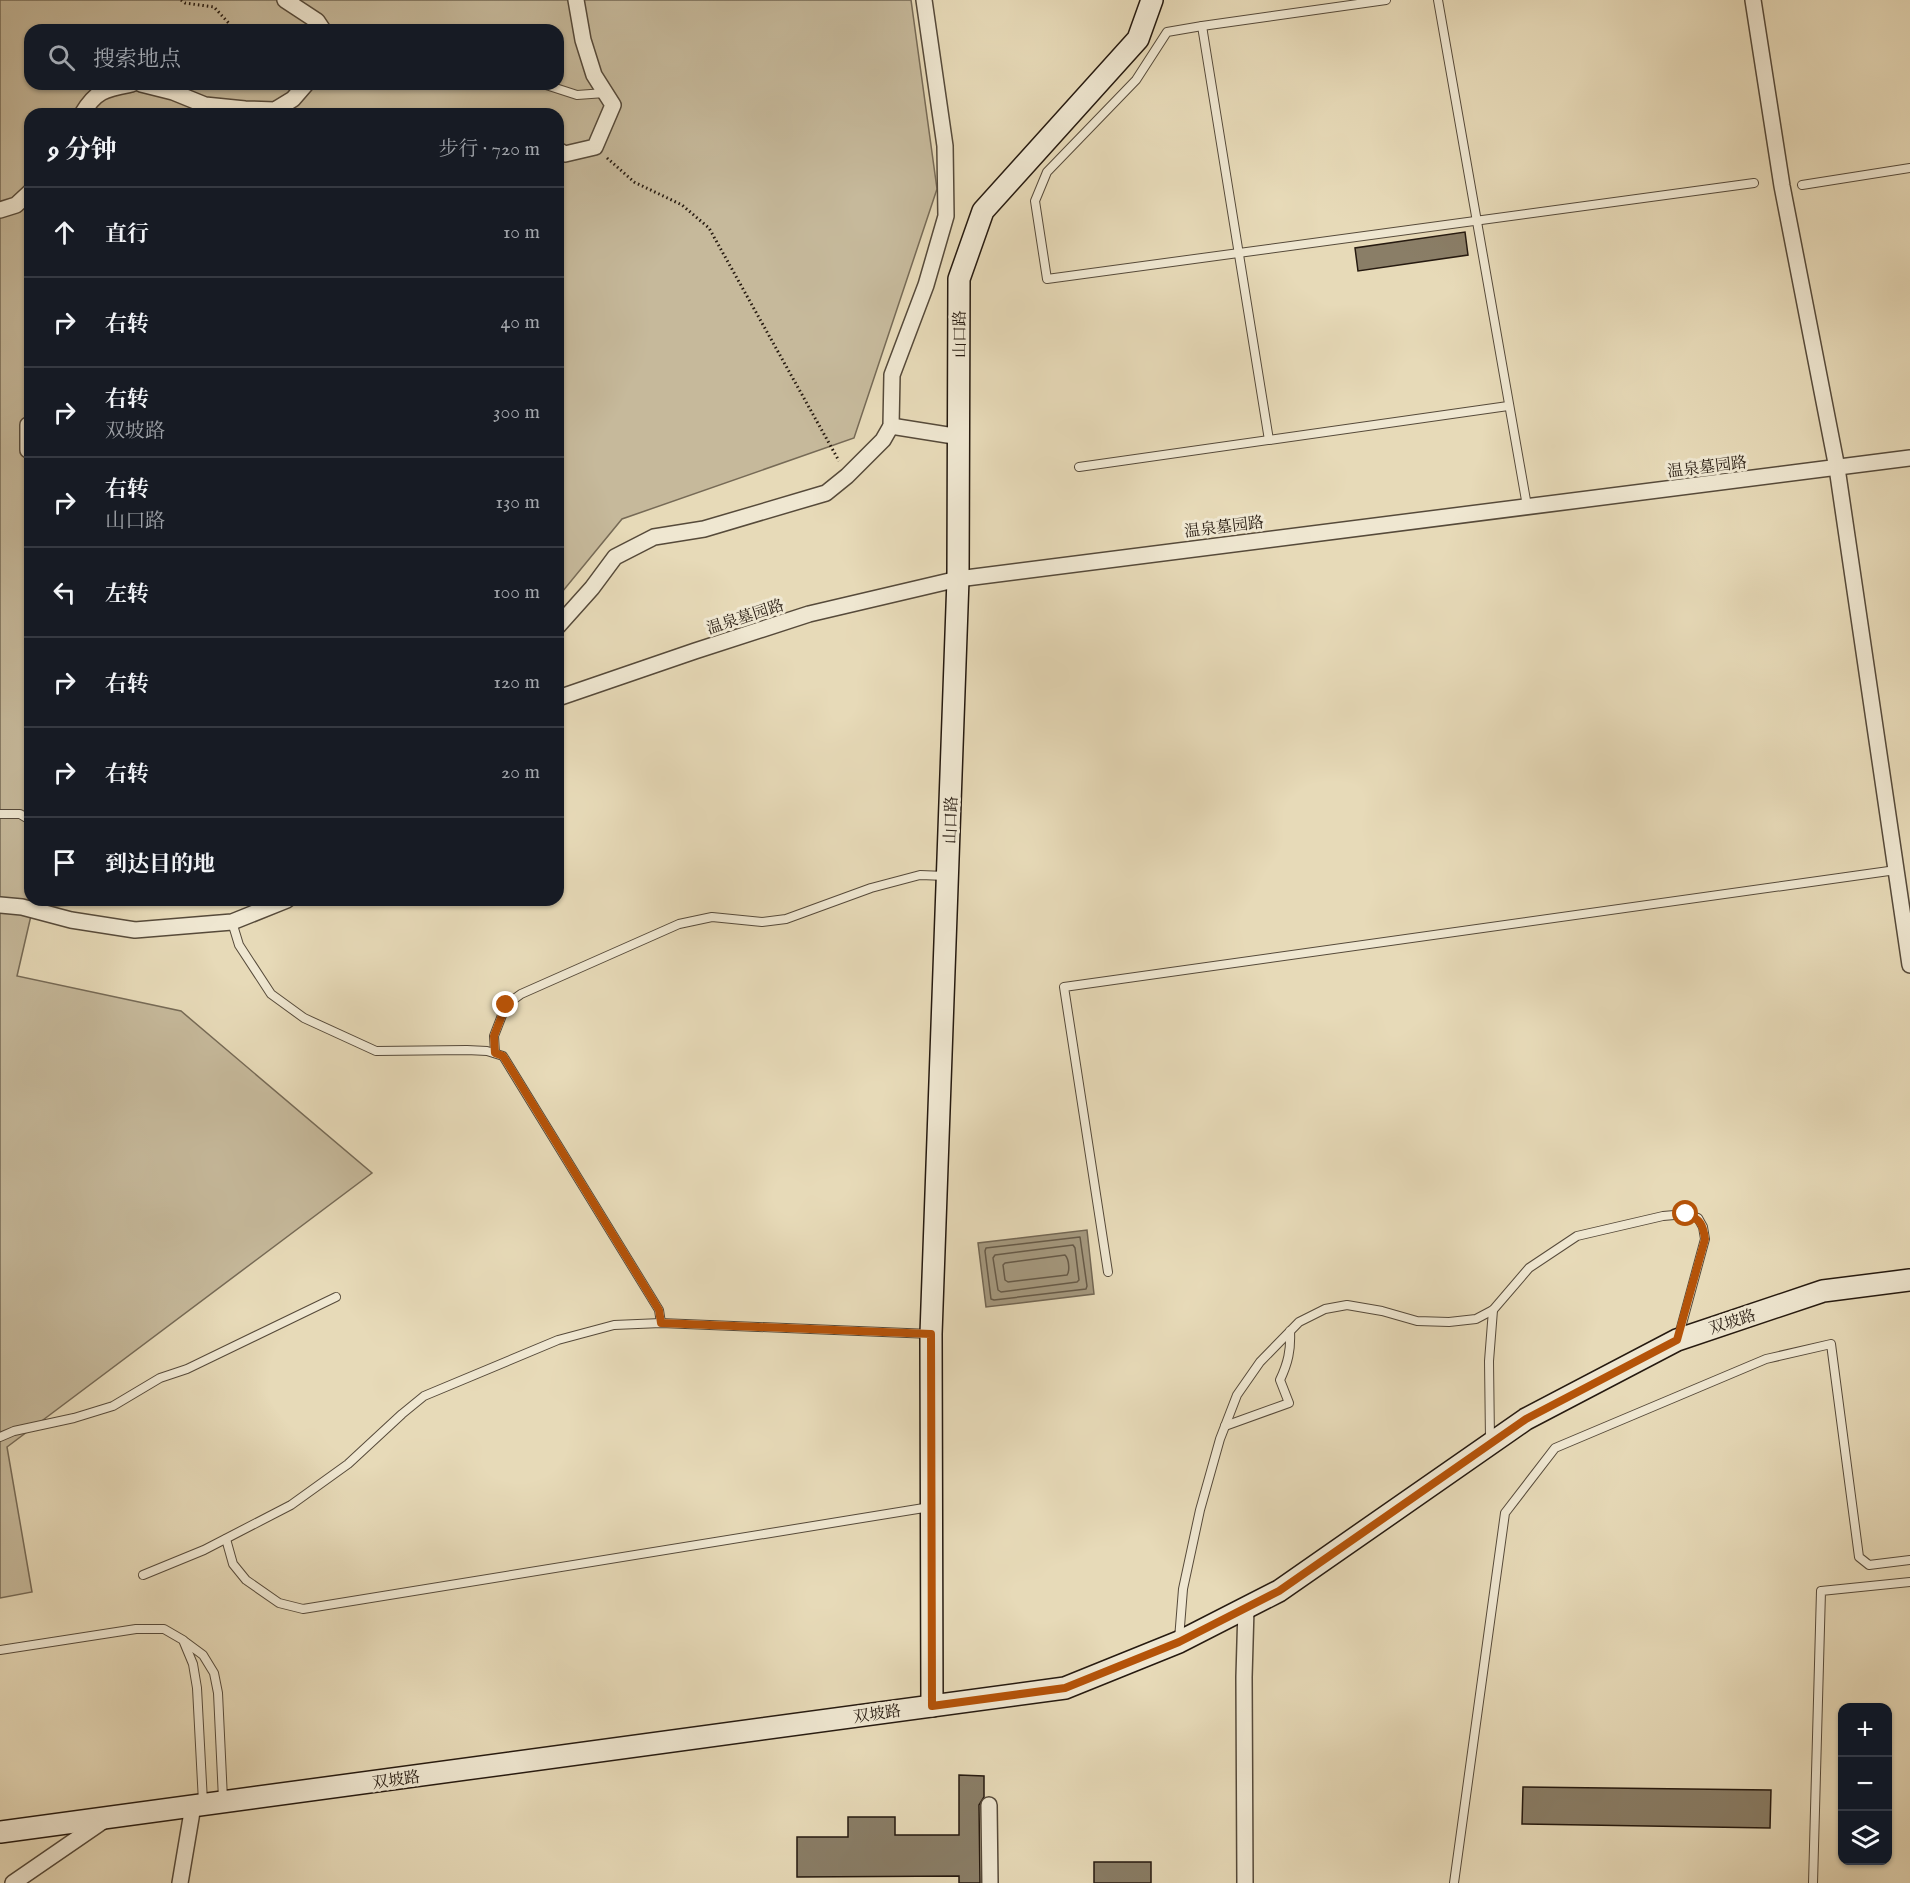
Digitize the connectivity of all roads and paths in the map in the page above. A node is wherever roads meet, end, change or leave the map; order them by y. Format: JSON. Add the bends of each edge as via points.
{"nodes":[{"id":1,"x":181,"y":0,"type":"edge"},
{"id":2,"x":285,"y":0,"type":"edge"},
{"id":3,"x":576,"y":0,"type":"edge"},
{"id":4,"x":924,"y":0,"type":"edge"},
{"id":5,"x":1152,"y":0,"type":"edge"},
{"id":6,"x":1386,"y":0,"type":"edge"},
{"id":7,"x":1438,"y":0,"type":"edge"},
{"id":8,"x":1753,"y":0,"type":"edge"},
{"id":9,"x":230,"y":24,"type":"edge"},
{"id":10,"x":319,"y":24,"type":"edge"},
{"id":11,"x":1202,"y":26,"type":"junction"},
{"id":12,"x":104,"y":90,"type":"edge"},
{"id":13,"x":165,"y":90,"type":"edge"},
{"id":14,"x":301,"y":90,"type":"edge"},
{"id":15,"x":562,"y":90,"type":"edge"},
{"id":16,"x":605,"y":93,"type":"junction"},
{"id":17,"x":86,"y":108,"type":"edge"},
{"id":18,"x":229,"y":108,"type":"edge"},
{"id":19,"x":278,"y":108,"type":"edge"},
{"id":20,"x":595,"y":147,"type":"junction"},
{"id":21,"x":564,"y":153,"type":"edge"},
{"id":22,"x":1910,"y":168,"type":"edge"},
{"id":23,"x":1754,"y":183,"type":"dead end"},
{"id":24,"x":1802,"y":185,"type":"dead end"},
{"id":25,"x":24,"y":198,"type":"edge"},
{"id":26,"x":0,"y":210,"type":"edge"},
{"id":27,"x":1477,"y":220,"type":"junction"},
{"id":28,"x":1239,"y":254,"type":"junction"},
{"id":29,"x":1508,"y":405,"type":"junction"},
{"id":30,"x":891,"y":426,"type":"junction"},
{"id":31,"x":960,"y":437,"type":"junction"},
{"id":32,"x":1269,"y":440,"type":"junction"},
{"id":33,"x":1910,"y":458,"type":"edge"},
{"id":34,"x":1079,"y":468,"type":"dead end"},
{"id":35,"x":1837,"y":468,"type":"junction"},
{"id":36,"x":847,"y":476,"type":"junction"},
{"id":37,"x":1527,"y":506,"type":"junction"},
{"id":38,"x":958,"y":579,"type":"junction"},
{"id":39,"x":564,"y":619,"type":"edge"},
{"id":40,"x":564,"y":696,"type":"edge"},
{"id":41,"x":0,"y":814,"type":"edge"},
{"id":42,"x":24,"y":816,"type":"edge"},
{"id":43,"x":1896,"y":870,"type":"junction"},
{"id":44,"x":948,"y":876,"type":"junction"},
{"id":45,"x":0,"y":905,"type":"edge"},
{"id":46,"x":272,"y":906,"type":"edge"},
{"id":47,"x":232,"y":922,"type":"junction"},
{"id":48,"x":1910,"y":965,"type":"edge"},
{"id":49,"x":495,"y":1053,"type":"junction"},
{"id":50,"x":1108,"y":1272,"type":"dead end"},
{"id":51,"x":1910,"y":1280,"type":"edge"},
{"id":52,"x":336,"y":1297,"type":"dead end"},
{"id":53,"x":1493,"y":1310,"type":"junction"},
{"id":54,"x":661,"y":1323,"type":"junction"},
{"id":55,"x":1290,"y":1331,"type":"junction"},
{"id":56,"x":931,"y":1334,"type":"junction"},
{"id":57,"x":1677,"y":1340,"type":"junction"},
{"id":58,"x":1225,"y":1426,"type":"junction"},
{"id":59,"x":0,"y":1437,"type":"edge"},
{"id":60,"x":1490,"y":1445,"type":"junction"},
{"id":61,"x":932,"y":1506,"type":"junction"},
{"id":62,"x":226,"y":1539,"type":"junction"},
{"id":63,"x":1910,"y":1560,"type":"edge"},
{"id":64,"x":143,"y":1575,"type":"dead end"},
{"id":65,"x":1910,"y":1582,"type":"edge"},
{"id":66,"x":1246,"y":1608,"type":"junction"},
{"id":67,"x":183,"y":1640,"type":"junction"},
{"id":68,"x":1179,"y":1642,"type":"junction"},
{"id":69,"x":0,"y":1650,"type":"edge"},
{"id":70,"x":932,"y":1706,"type":"junction"},
{"id":71,"x":206,"y":1804,"type":"junction"},
{"id":72,"x":989,"y":1805,"type":"dead end"},
{"id":73,"x":108,"y":1818,"type":"junction"},
{"id":74,"x":0,"y":1832,"type":"edge"},
{"id":75,"x":14,"y":1883,"type":"edge"},
{"id":76,"x":180,"y":1883,"type":"edge"},
{"id":77,"x":990,"y":1883,"type":"edge"},
{"id":78,"x":1245,"y":1883,"type":"edge"},
{"id":79,"x":1454,"y":1883,"type":"edge"},
{"id":80,"x":1813,"y":1883,"type":"edge"}],
"edges":[{"from":1,"to":9,"type":"path","via":[[214,7]]},
{"from":2,"to":10,"type":"street"},
{"from":3,"to":16,"type":"street","via":[[591,66]]},
{"from":4,"to":30,"type":"street","via":[[945,146],[946,216],[926,285],[892,375]]},
{"from":5,"to":31,"type":"street","name":"山口路","via":[[1138,39],[983,211],[959,279]]},
{"from":6,"to":11,"type":"lane"},
{"from":7,"to":27,"type":"lane"},
{"from":8,"to":35,"type":"street","via":[[1782,186]]},
{"from":11,"to":28,"type":"lane"},
{"from":11,"to":28,"type":"lane","via":[[1167,32],[1136,80],[1047,172],[1035,201],[1047,279]]},
{"from":12,"to":17,"type":"street"},
{"from":13,"to":18,"type":"street","via":[[205,105]]},
{"from":14,"to":19,"type":"street"},
{"from":15,"to":16,"type":"lane","via":[[577,95]]},
{"from":16,"to":20,"type":"street","via":[[613,105]]},
{"from":20,"to":21,"type":"street"},
{"from":20,"to":36,"type":"path","via":[[633,182],[682,205],[708,228]]},
{"from":22,"to":24,"type":"lane"},
{"from":23,"to":27,"type":"lane"},
{"from":25,"to":26,"type":"street"},
{"from":27,"to":28,"type":"lane"},
{"from":27,"to":29,"type":"lane"},
{"from":28,"to":32,"type":"lane"},
{"from":29,"to":32,"type":"lane"},
{"from":29,"to":37,"type":"lane"},
{"from":30,"to":31,"type":"street"},
{"from":30,"to":36,"type":"street","via":[[883,441]]},
{"from":31,"to":38,"type":"street","name":"山口路"},
{"from":32,"to":34,"type":"lane"},
{"from":33,"to":35,"type":"street","name":"温泉墓园路"},
{"from":35,"to":37,"type":"street","name":"温泉墓园路"},
{"from":35,"to":43,"type":"street"},
{"from":36,"to":39,"type":"street","via":[[826,493],[704,530],[654,537],[615,557]]},
{"from":37,"to":38,"type":"street","name":"温泉墓园路"},
{"from":38,"to":40,"type":"street","name":"温泉墓园路","via":[[809,614]]},
{"from":38,"to":44,"type":"street","name":"山口路"},
{"from":41,"to":42,"type":"lane"},
{"from":43,"to":48,"type":"street"},
{"from":43,"to":50,"type":"lane","via":[[1064,987]]},
{"from":44,"to":49,"type":"lane","via":[[910,877],[786,919],[762,922],[712,917],[679,924],[521,994],[506,1005],[494,1036]]},
{"from":44,"to":56,"type":"street","name":"山口路"},
{"from":45,"to":47,"type":"street","via":[[135,930]]},
{"from":46,"to":47,"type":"street"},
{"from":47,"to":49,"type":"lane","via":[[239,945],[271,994],[304,1018],[376,1051]]},
{"from":49,"to":54,"type":"lane","via":[[503,1056],[519,1082],[659,1310]]},
{"from":51,"to":57,"type":"street","name":"双坡路","via":[[1823,1291]]},
{"from":52,"to":59,"type":"lane","via":[[187,1369],[160,1378],[113,1406]]},
{"from":53,"to":55,"type":"lane","via":[[1476,1320],[1417,1321],[1347,1305],[1325,1309]]},
{"from":53,"to":57,"type":"lane","via":[[1529,1268],[1577,1236],[1686,1214],[1698,1218],[1705,1239]]},
{"from":53,"to":60,"type":"lane"},
{"from":54,"to":56,"type":"lane"},
{"from":54,"to":62,"type":"lane","via":[[614,1325],[558,1340],[424,1396],[329,1478],[291,1505]]},
{"from":55,"to":58,"type":"lane","via":[[1243,1386]]},
{"from":55,"to":58,"type":"lane","via":[[1287,1365],[1280,1380],[1289,1403]]},
{"from":56,"to":61,"type":"street","name":"山口路"},
{"from":57,"to":60,"type":"street","name":"双坡路","via":[[1526,1419]]},
{"from":58,"to":68,"type":"lane","via":[[1200,1510],[1183,1589]]},
{"from":60,"to":66,"type":"street","name":"双坡路","via":[[1279,1591]]},
{"from":61,"to":62,"type":"lane","via":[[303,1609],[279,1603],[246,1580],[233,1564]]},
{"from":61,"to":70,"type":"street","name":"山口路"},
{"from":62,"to":64,"type":"lane"},
{"from":63,"to":79,"type":"lane","via":[[1869,1565],[1859,1557],[1831,1344],[1766,1359],[1555,1448],[1505,1513]]},
{"from":65,"to":80,"type":"lane","via":[[1821,1591]]},
{"from":66,"to":68,"type":"street","name":"双坡路"},
{"from":66,"to":78,"type":"street"},
{"from":67,"to":69,"type":"lane","via":[[164,1629],[136,1629]]},
{"from":67,"to":71,"type":"lane","via":[[197,1688]]},
{"from":67,"to":71,"type":"lane","via":[[203,1655],[214,1673],[218,1693]]},
{"from":68,"to":70,"type":"street","name":"双坡路","via":[[1065,1688]]},
{"from":70,"to":71,"type":"street","name":"双坡路"},
{"from":71,"to":73,"type":"street","name":"双坡路"},
{"from":71,"to":76,"type":"street"},
{"from":72,"to":77,"type":"street"},
{"from":73,"to":74,"type":"street","name":"双坡路"},
{"from":73,"to":75,"type":"street"}]}
